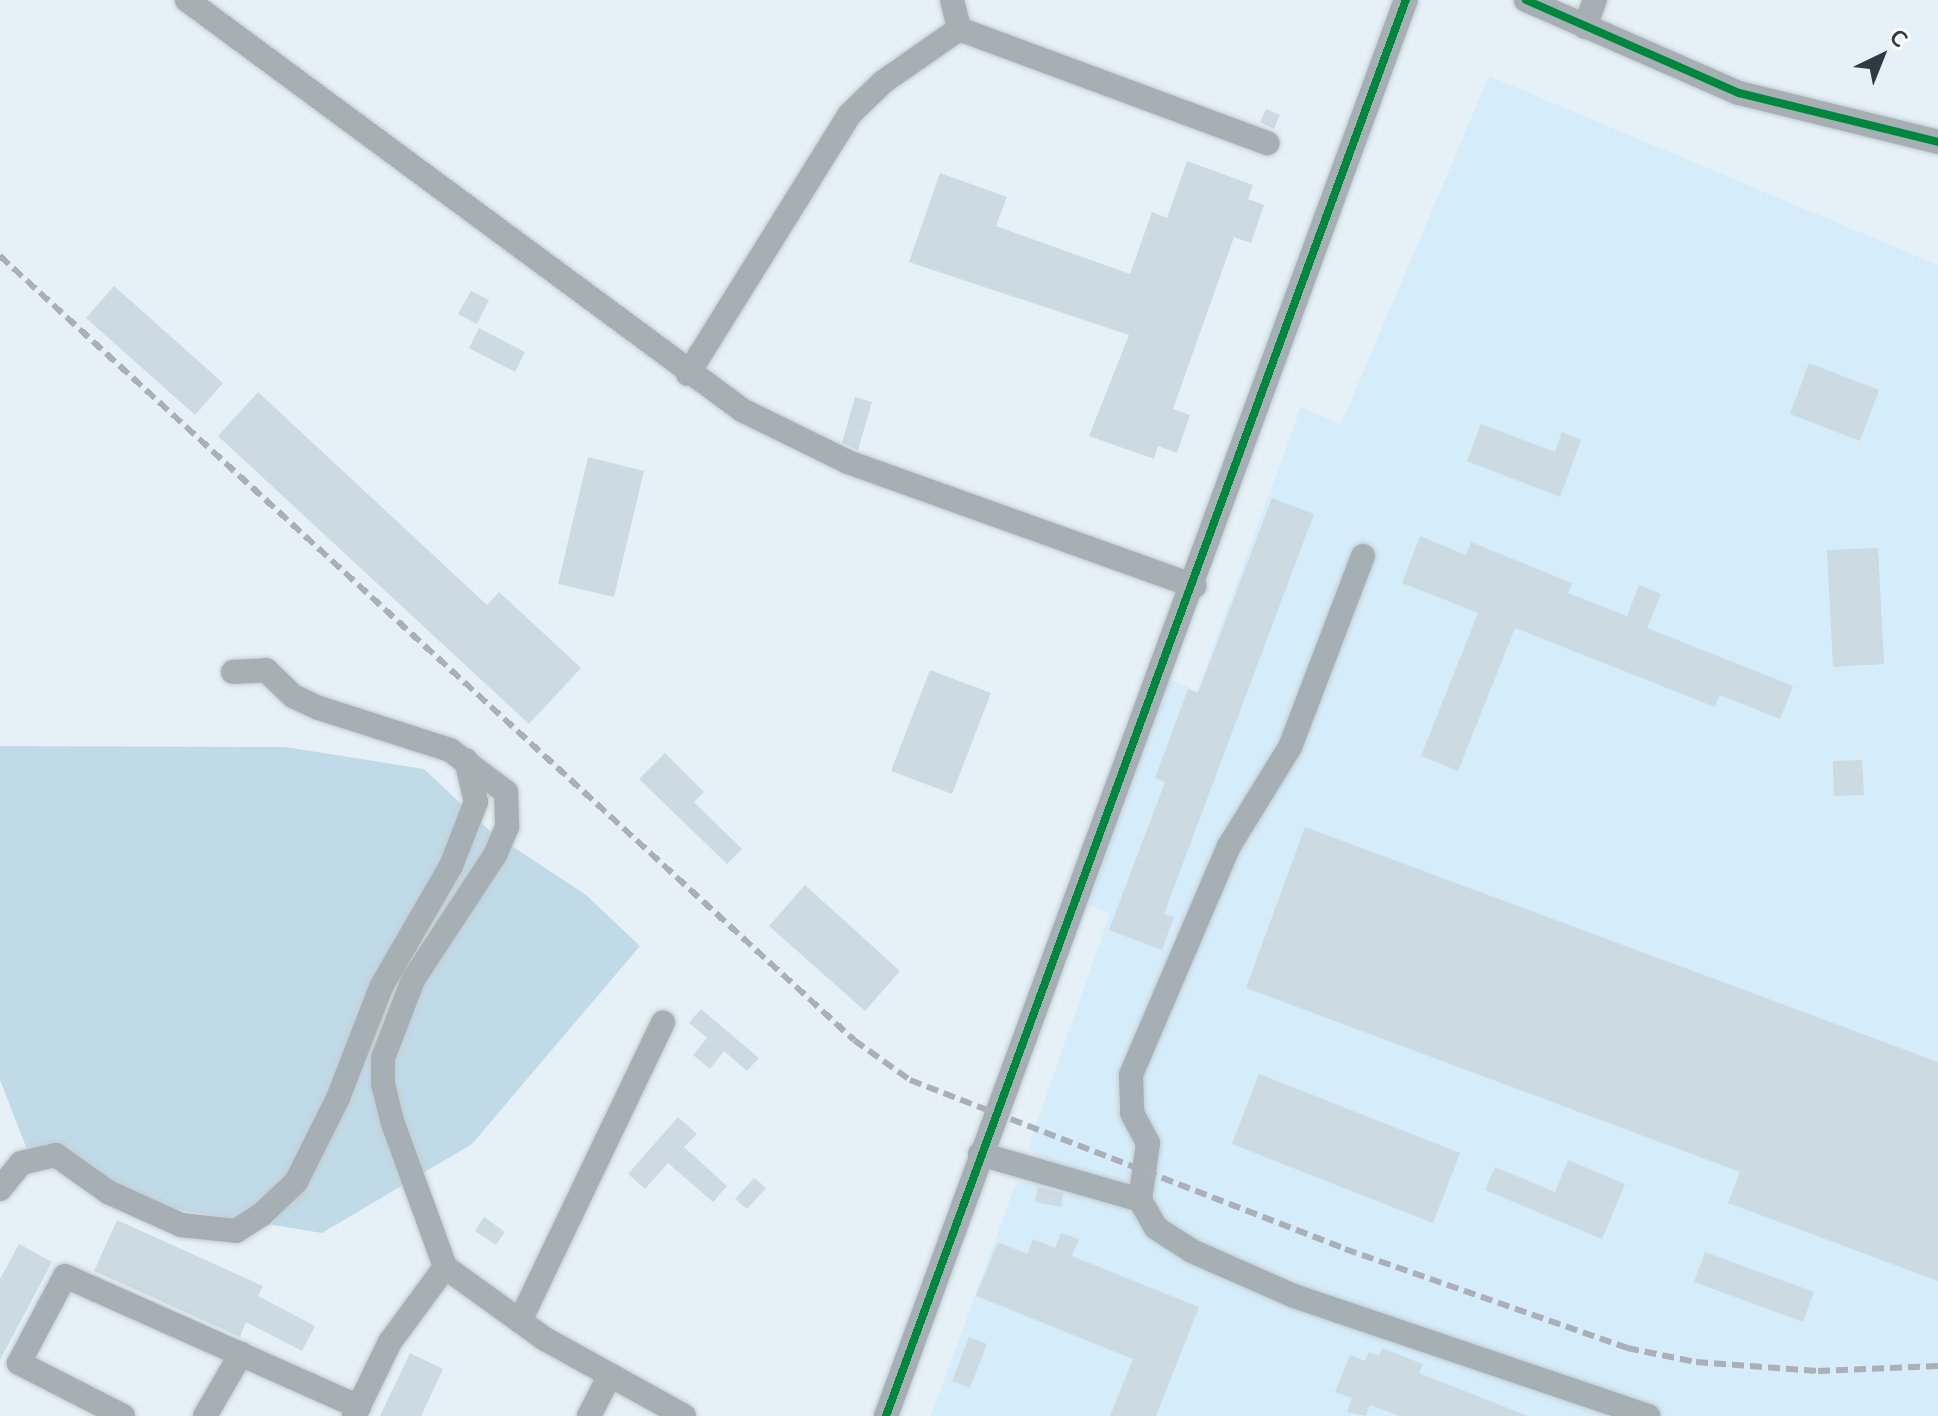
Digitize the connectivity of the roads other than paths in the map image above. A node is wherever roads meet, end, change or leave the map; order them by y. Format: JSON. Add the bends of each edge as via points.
{"nodes":[{"id":1,"x":187,"y":0,"type":"edge"},
{"id":2,"x":952,"y":0,"type":"edge"},
{"id":3,"x":1406,"y":0,"type":"edge"},
{"id":4,"x":1526,"y":0,"type":"edge"},
{"id":5,"x":1595,"y":0,"type":"edge"},
{"id":6,"x":1585,"y":27,"type":"junction"},
{"id":7,"x":959,"y":29,"type":"junction"},
{"id":8,"x":1938,"y":142,"type":"edge"},
{"id":9,"x":1268,"y":143,"type":"dead end"},
{"id":10,"x":688,"y":374,"type":"junction"},
{"id":11,"x":1363,"y":556,"type":"dead end"},
{"id":12,"x":1194,"y":586,"type":"junction"},
{"id":13,"x":233,"y":672,"type":"dead end"},
{"id":14,"x":466,"y":760,"type":"junction"},
{"id":15,"x":663,"y":1022,"type":"dead end"},
{"id":16,"x":980,"y":1154,"type":"junction"},
{"id":17,"x":0,"y":1189,"type":"edge"},
{"id":18,"x":1140,"y":1200,"type":"junction"},
{"id":19,"x":445,"y":1267,"type":"junction"},
{"id":20,"x":520,"y":1321,"type":"junction"},
{"id":21,"x":241,"y":1354,"type":"junction"},
{"id":22,"x":10,"y":1367,"type":"edge"},
{"id":23,"x":610,"y":1375,"type":"junction"},
{"id":24,"x":357,"y":1412,"type":"edge"},
{"id":25,"x":120,"y":1415,"type":"edge"},
{"id":26,"x":205,"y":1416,"type":"edge"},
{"id":27,"x":589,"y":1416,"type":"edge"},
{"id":28,"x":684,"y":1416,"type":"edge"},
{"id":29,"x":886,"y":1416,"type":"edge"},
{"id":30,"x":1648,"y":1416,"type":"edge"}],
"edges":[{"from":1,"to":10,"type":"street"},
{"from":2,"to":7,"type":"street"},
{"from":3,"to":12,"type":"street"},
{"from":4,"to":6,"type":"street"},
{"from":5,"to":6,"type":"street"},
{"from":6,"to":8,"type":"street","via":[[1739,93]]},
{"from":7,"to":9,"type":"street"},
{"from":7,"to":10,"type":"street","via":[[883,82],[849,115]]},
{"from":10,"to":12,"type":"street","via":[[742,410],[848,462]]},
{"from":11,"to":18,"type":"street","via":[[1290,747],[1229,846],[1131,1075],[1132,1113],[1148,1143]]},
{"from":12,"to":16,"type":"street"},
{"from":13,"to":14,"type":"street","via":[[266,670],[293,696]]},
{"from":14,"to":17,"type":"street","via":[[476,802],[451,866],[381,987],[338,1098],[296,1182],[261,1215],[236,1231],[181,1225],[108,1192],[56,1155],[21,1163]]},
{"from":14,"to":19,"type":"street","via":[[506,792],[507,827],[495,855],[413,980],[383,1058],[392,1121]]},
{"from":15,"to":20,"type":"street"},
{"from":16,"to":18,"type":"street"},
{"from":16,"to":29,"type":"street"},
{"from":18,"to":30,"type":"street","via":[[1156,1228],[1192,1251],[1294,1296]]},
{"from":19,"to":20,"type":"street"},
{"from":19,"to":24,"type":"street","via":[[390,1342]]},
{"from":20,"to":23,"type":"street"},
{"from":21,"to":22,"type":"street","via":[[65,1276]]},
{"from":21,"to":24,"type":"street"},
{"from":21,"to":26,"type":"street"},
{"from":22,"to":25,"type":"street"},
{"from":23,"to":27,"type":"street"},
{"from":23,"to":28,"type":"street"}]}
